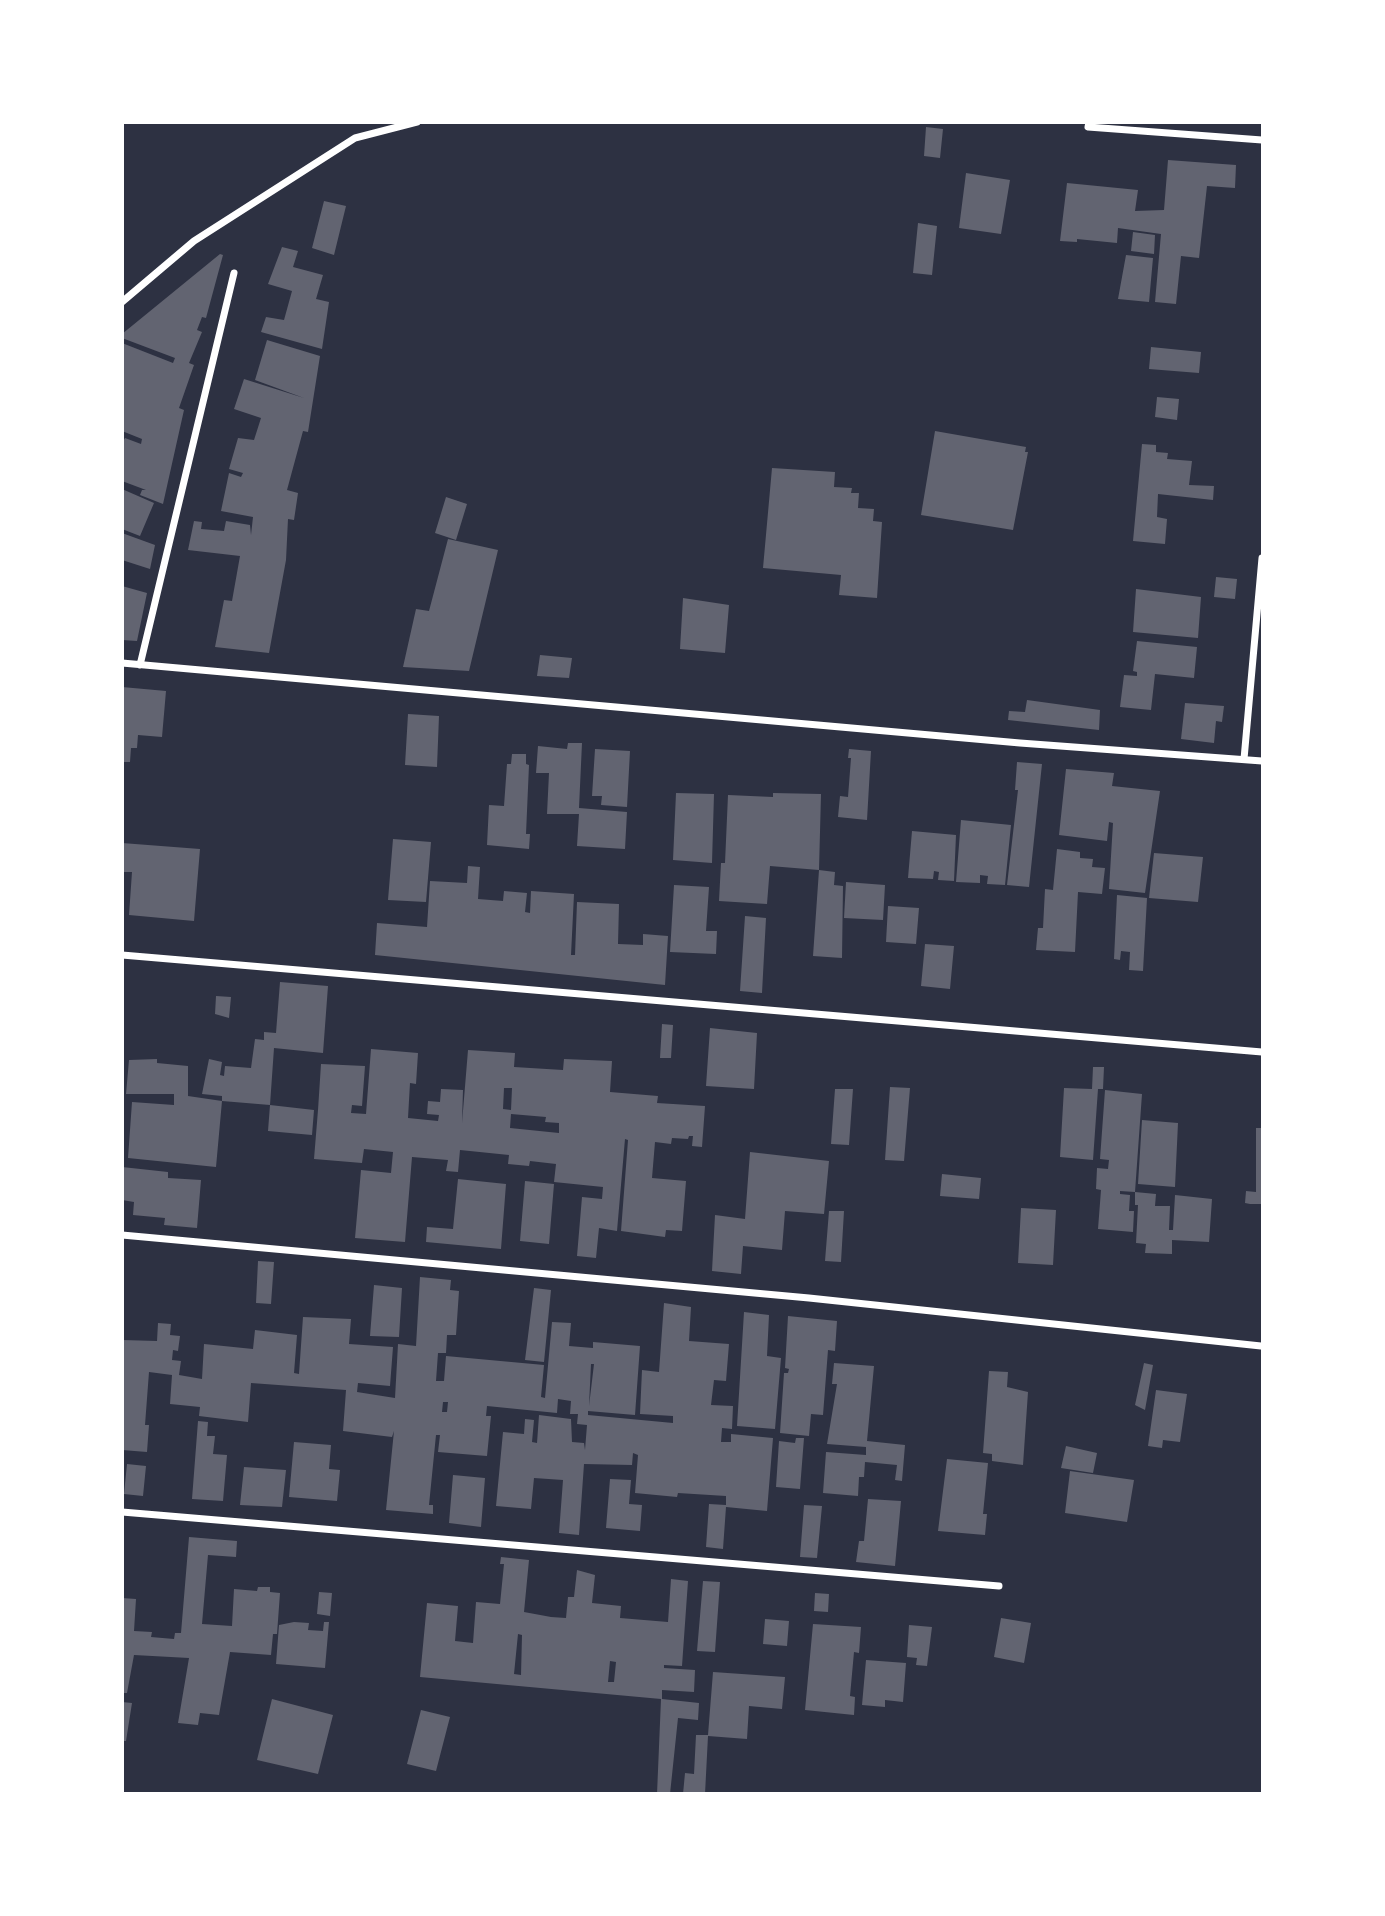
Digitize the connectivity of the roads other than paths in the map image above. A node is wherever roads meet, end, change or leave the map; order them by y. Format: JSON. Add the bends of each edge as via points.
{"nodes":[{"id":1,"x":418,"y":122,"type":"edge"},
{"id":2,"x":1089,"y":122,"type":"edge"},
{"id":3,"x":1262,"y":140,"type":"edge"},
{"id":4,"x":234,"y":273,"type":"dead end"},
{"id":5,"x":122,"y":302,"type":"edge"},
{"id":6,"x":1262,"y":558,"type":"edge"},
{"id":7,"x":122,"y":663,"type":"edge"},
{"id":8,"x":140,"y":664,"type":"junction"},
{"id":9,"x":1244,"y":759,"type":"junction"},
{"id":10,"x":1262,"y":761,"type":"edge"},
{"id":11,"x":122,"y":956,"type":"edge"},
{"id":12,"x":1262,"y":1052,"type":"edge"},
{"id":13,"x":122,"y":1235,"type":"edge"},
{"id":14,"x":1261,"y":1346,"type":"edge"},
{"id":15,"x":122,"y":1512,"type":"edge"},
{"id":16,"x":999,"y":1586,"type":"dead end"}],
"edges":[{"from":1,"to":5,"type":"street","via":[[355,138],[194,241]]},
{"from":2,"to":3,"type":"street","via":[[1088,127]]},
{"from":4,"to":8,"type":"street"},
{"from":6,"to":9,"type":"street"},
{"from":7,"to":8,"type":"street"},
{"from":8,"to":9,"type":"street"},
{"from":9,"to":10,"type":"street"},
{"from":11,"to":12,"type":"street"},
{"from":13,"to":14,"type":"street","via":[[809,1298]]},
{"from":15,"to":16,"type":"street"}]}
